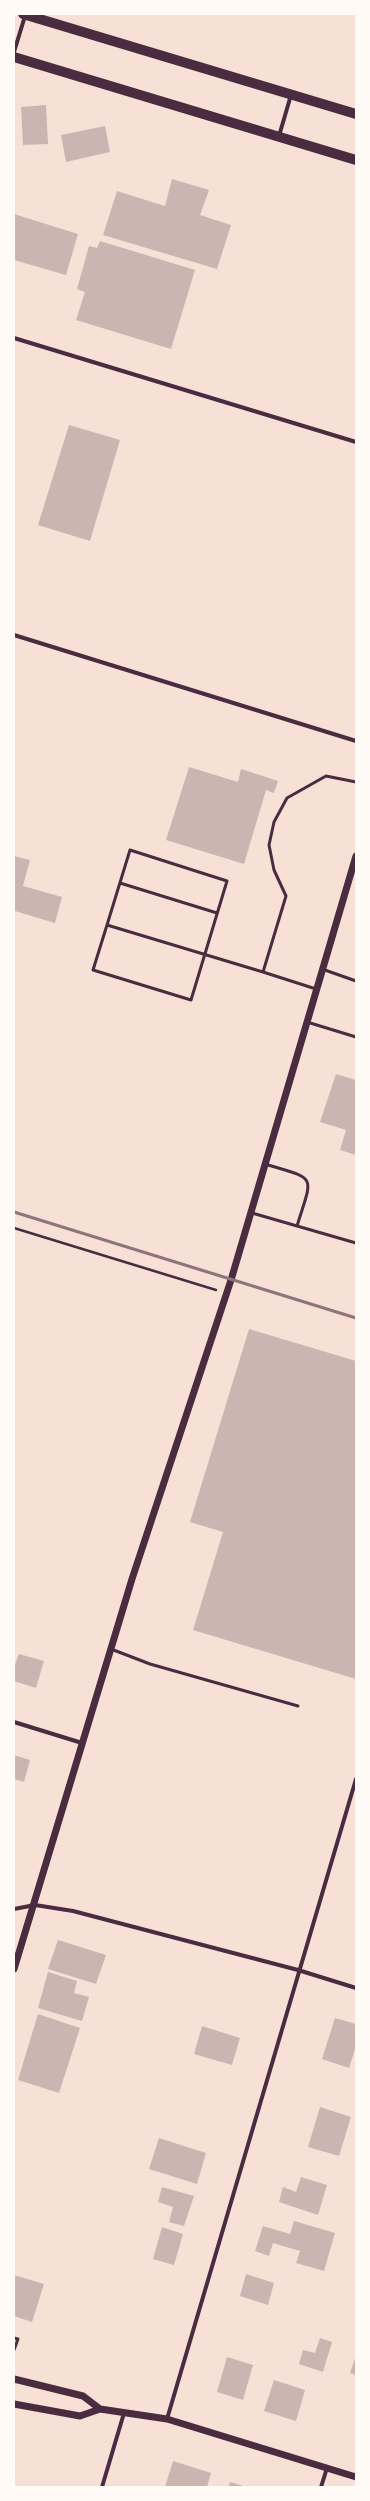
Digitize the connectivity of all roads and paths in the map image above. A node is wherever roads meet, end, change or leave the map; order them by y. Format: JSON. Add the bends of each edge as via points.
{"nodes":[{"id":1,"x":24,"y":14,"type":"edge"},
{"id":2,"x":14,"y":52,"type":"edge"},
{"id":3,"x":14,"y":57,"type":"edge"},
{"id":4,"x":291,"y":94,"type":"junction"},
{"id":5,"x":356,"y":114,"type":"edge"},
{"id":6,"x":279,"y":137,"type":"junction"},
{"id":7,"x":356,"y":160,"type":"edge"},
{"id":8,"x":14,"y":338,"type":"edge"},
{"id":9,"x":356,"y":442,"type":"edge"},
{"id":10,"x":14,"y":635,"type":"edge"},
{"id":11,"x":356,"y":741,"type":"edge"},
{"id":12,"x":356,"y":782,"type":"edge"},
{"id":13,"x":356,"y":856,"type":"edge"},
{"id":14,"x":120,"y":883,"type":"junction"},
{"id":15,"x":217,"y":913,"type":"junction"},
{"id":16,"x":107,"y":925,"type":"junction"},
{"id":17,"x":205,"y":954,"type":"junction"},
{"id":18,"x":322,"y":969,"type":"junction"},
{"id":19,"x":263,"y":972,"type":"junction"},
{"id":20,"x":356,"y":982,"type":"edge"},
{"id":21,"x":316,"y":989,"type":"junction"},
{"id":22,"x":307,"y":1022,"type":"junction"},
{"id":23,"x":356,"y":1037,"type":"edge"},
{"id":24,"x":265,"y":1164,"type":"junction"},
{"id":25,"x":251,"y":1213,"type":"junction"},
{"id":26,"x":297,"y":1226,"type":"junction"},
{"id":27,"x":14,"y":1228,"type":"edge"},
{"id":28,"x":356,"y":1243,"type":"edge"},
{"id":29,"x":226,"y":1294,"type":"junction"},
{"id":30,"x":111,"y":1649,"type":"junction"},
{"id":31,"x":298,"y":1706,"type":"dead end"},
{"id":32,"x":14,"y":1722,"type":"edge"},
{"id":33,"x":82,"y":1743,"type":"junction"},
{"id":34,"x":356,"y":1779,"type":"edge"},
{"id":35,"x":35,"y":1905,"type":"junction"},
{"id":36,"x":14,"y":1909,"type":"edge"},
{"id":37,"x":14,"y":1969,"type":"edge"},
{"id":38,"x":298,"y":1970,"type":"junction"},
{"id":39,"x":356,"y":1988,"type":"edge"},
{"id":40,"x":14,"y":2338,"type":"edge"},
{"id":41,"x":14,"y":2350,"type":"edge"},
{"id":42,"x":14,"y":2379,"type":"edge"},
{"id":43,"x":14,"y":2404,"type":"edge"},
{"id":44,"x":100,"y":2409,"type":"junction"},
{"id":45,"x":124,"y":2413,"type":"junction"},
{"id":46,"x":167,"y":2419,"type":"junction"},
{"id":47,"x":327,"y":2468,"type":"junction"},
{"id":48,"x":356,"y":2477,"type":"edge"},
{"id":49,"x":102,"y":2487,"type":"edge"},
{"id":50,"x":321,"y":2487,"type":"edge"}],
"edges":[{"from":1,"to":2,"type":"street"},
{"from":1,"to":4,"type":"main road"},
{"from":3,"to":6,"type":"main road"},
{"from":4,"to":5,"type":"main road"},
{"from":4,"to":6,"type":"street"},
{"from":6,"to":7,"type":"main road"},
{"from":8,"to":9,"type":"street"},
{"from":10,"to":11,"type":"street"},
{"from":12,"to":19,"type":"lane","via":[[326,776],[287,798],[274,822],[269,845],[274,870],[286,896]]},
{"from":13,"to":18,"type":"street"},
{"from":14,"to":15,"type":"lane"},
{"from":14,"to":15,"type":"lane","via":[[130,850],[227,881]]},
{"from":14,"to":16,"type":"lane"},
{"from":15,"to":17,"type":"lane"},
{"from":16,"to":17,"type":"lane"},
{"from":16,"to":17,"type":"lane","via":[[93,970],[191,1000]]},
{"from":17,"to":19,"type":"lane"},
{"from":18,"to":20,"type":"lane"},
{"from":18,"to":21,"type":"street"},
{"from":19,"to":21,"type":"lane"},
{"from":21,"to":22,"type":"street"},
{"from":22,"to":23,"type":"lane"},
{"from":22,"to":24,"type":"street"},
{"from":24,"to":25,"type":"street"},
{"from":24,"to":26,"type":"lane","via":[[302,1175],[308,1180],[309,1188]]},
{"from":25,"to":26,"type":"lane"},
{"from":25,"to":29,"type":"street"},
{"from":26,"to":28,"type":"lane"},
{"from":27,"to":29,"type":"path"},
{"from":29,"to":30,"type":"street"},
{"from":30,"to":31,"type":"lane","via":[[150,1664]]},
{"from":30,"to":33,"type":"street"},
{"from":32,"to":33,"type":"street"},
{"from":33,"to":35,"type":"street"},
{"from":34,"to":38,"type":"street"},
{"from":35,"to":36,"type":"street"},
{"from":35,"to":37,"type":"street"},
{"from":35,"to":38,"type":"street","via":[[73,1911]]},
{"from":38,"to":39,"type":"street"},
{"from":38,"to":46,"type":"street"},
{"from":40,"to":41,"type":"lane","via":[[18,2339]]},
{"from":42,"to":44,"type":"street","via":[[83,2396]]},
{"from":43,"to":44,"type":"street","via":[[80,2416]]},
{"from":44,"to":45,"type":"street"},
{"from":45,"to":46,"type":"street"},
{"from":45,"to":49,"type":"street"},
{"from":46,"to":47,"type":"street"},
{"from":47,"to":48,"type":"street"},
{"from":47,"to":50,"type":"street"}]}
